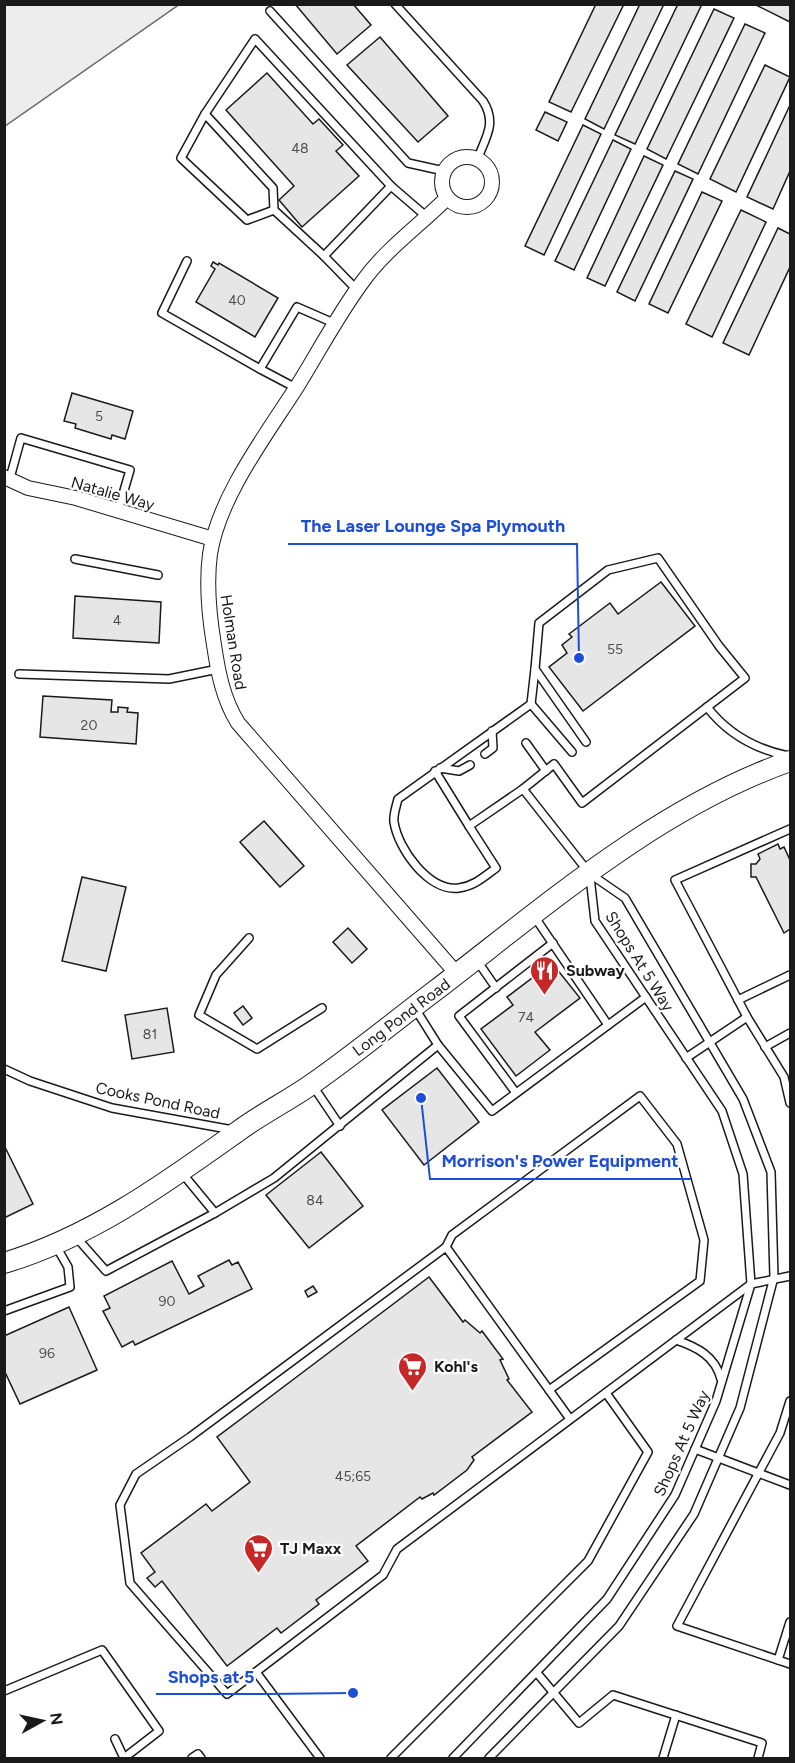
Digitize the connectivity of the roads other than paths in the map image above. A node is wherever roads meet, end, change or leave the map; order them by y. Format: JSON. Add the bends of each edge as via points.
{"nodes":[{"id":1,"x":395,"y":4,"type":"edge"},
{"id":2,"x":270,"y":11,"type":"dead end"},
{"id":3,"x":205,"y":114,"type":"junction"},
{"id":4,"x":477,"y":160,"type":"junction"},
{"id":5,"x":444,"y":171,"type":"junction"},
{"id":6,"x":392,"y":186,"type":"junction"},
{"id":7,"x":447,"y":198,"type":"junction"},
{"id":8,"x":274,"y":210,"type":"junction"},
{"id":9,"x":427,"y":217,"type":"junction"},
{"id":10,"x":324,"y":256,"type":"junction"},
{"id":11,"x":188,"y":261,"type":"dead end"},
{"id":12,"x":357,"y":290,"type":"junction"},
{"id":13,"x":336,"y":324,"type":"junction"},
{"id":14,"x":260,"y":369,"type":"junction"},
{"id":15,"x":296,"y":388,"type":"junction"},
{"id":16,"x":8,"y":478,"type":"edge"},
{"id":17,"x":118,"y":511,"type":"junction"},
{"id":18,"x":213,"y":539,"type":"junction"},
{"id":19,"x":75,"y":558,"type":"dead end"},
{"id":20,"x":158,"y":575,"type":"dead end"},
{"id":21,"x":218,"y":669,"type":"junction"},
{"id":22,"x":535,"y":669,"type":"junction"},
{"id":23,"x":19,"y":674,"type":"dead end"},
{"id":24,"x":531,"y":704,"type":"junction"},
{"id":25,"x":706,"y":707,"type":"junction"},
{"id":26,"x":492,"y":731,"type":"junction"},
{"id":27,"x":526,"y":742,"type":"dead end"},
{"id":28,"x":586,"y":742,"type":"dead end"},
{"id":29,"x":572,"y":752,"type":"dead end"},
{"id":30,"x":486,"y":754,"type":"dead end"},
{"id":31,"x":790,"y":759,"type":"edge"},
{"id":32,"x":470,"y":765,"type":"dead end"},
{"id":33,"x":437,"y":770,"type":"junction"},
{"id":34,"x":546,"y":771,"type":"junction"},
{"id":35,"x":523,"y":789,"type":"junction"},
{"id":36,"x":469,"y":826,"type":"junction"},
{"id":37,"x":790,"y":829,"type":"edge"},
{"id":38,"x":590,"y":874,"type":"junction"},
{"id":39,"x":534,"y":916,"type":"junction"},
{"id":40,"x":249,"y":938,"type":"dead end"},
{"id":41,"x":553,"y":943,"type":"junction"},
{"id":42,"x":476,"y":960,"type":"junction"},
{"id":43,"x":457,"y":974,"type":"junction"},
{"id":44,"x":790,"y":975,"type":"edge"},
{"id":45,"x":496,"y":988,"type":"junction"},
{"id":46,"x":646,"y":997,"type":"junction"},
{"id":47,"x":738,"y":1000,"type":"junction"},
{"id":48,"x":414,"y":1007,"type":"junction"},
{"id":49,"x":322,"y":1008,"type":"dead end"},
{"id":50,"x":747,"y":1017,"type":"junction"},
{"id":51,"x":608,"y":1025,"type":"junction"},
{"id":52,"x":790,"y":1033,"type":"edge"},
{"id":53,"x":710,"y":1043,"type":"junction"},
{"id":54,"x":438,"y":1045,"type":"junction"},
{"id":55,"x":765,"y":1047,"type":"junction"},
{"id":56,"x":686,"y":1058,"type":"junction"},
{"id":57,"x":4,"y":1069,"type":"edge"},
{"id":58,"x":312,"y":1084,"type":"junction"},
{"id":59,"x":516,"y":1093,"type":"junction"},
{"id":60,"x":790,"y":1103,"type":"edge"},
{"id":61,"x":340,"y":1126,"type":"junction"},
{"id":62,"x":238,"y":1131,"type":"junction"},
{"id":63,"x":182,"y":1173,"type":"junction"},
{"id":64,"x":215,"y":1213,"type":"junction"},
{"id":65,"x":75,"y":1235,"type":"junction"},
{"id":66,"x":56,"y":1245,"type":"junction"},
{"id":67,"x":446,"y":1247,"type":"junction"},
{"id":68,"x":4,"y":1263,"type":"edge"},
{"id":69,"x":790,"y":1276,"type":"edge"},
{"id":70,"x":774,"y":1277,"type":"junction"},
{"id":71,"x":751,"y":1284,"type":"junction"},
{"id":72,"x":4,"y":1311,"type":"edge"},
{"id":73,"x":676,"y":1340,"type":"junction"},
{"id":74,"x":721,"y":1382,"type":"junction"},
{"id":75,"x":549,"y":1390,"type":"junction"},
{"id":76,"x":606,"y":1392,"type":"junction"},
{"id":77,"x":790,"y":1401,"type":"edge"},
{"id":78,"x":570,"y":1419,"type":"junction"},
{"id":79,"x":695,"y":1449,"type":"junction"},
{"id":80,"x":718,"y":1459,"type":"junction"},
{"id":81,"x":758,"y":1475,"type":"junction"},
{"id":82,"x":790,"y":1485,"type":"edge"},
{"id":83,"x":790,"y":1622,"type":"edge"},
{"id":84,"x":778,"y":1660,"type":"junction"},
{"id":85,"x":790,"y":1664,"type":"edge"},
{"id":86,"x":256,"y":1672,"type":"junction"},
{"id":87,"x":537,"y":1673,"type":"junction"},
{"id":88,"x":4,"y":1691,"type":"edge"},
{"id":89,"x":555,"y":1692,"type":"junction"},
{"id":90,"x":676,"y":1715,"type":"junction"},
{"id":91,"x":115,"y":1739,"type":"dead end"},
{"id":92,"x":124,"y":1758,"type":"edge"},
{"id":93,"x":192,"y":1758,"type":"edge"},
{"id":94,"x":201,"y":1758,"type":"edge"},
{"id":95,"x":320,"y":1758,"type":"edge"},
{"id":96,"x":391,"y":1758,"type":"edge"},
{"id":97,"x":453,"y":1758,"type":"edge"},
{"id":98,"x":489,"y":1758,"type":"edge"},
{"id":99,"x":663,"y":1758,"type":"edge"},
{"id":100,"x":758,"y":1758,"type":"edge"}],
"edges":[{"from":1,"to":4,"type":"lane","via":[[490,113],[491,122]]},
{"from":2,"to":5,"type":"lane","via":[[408,163]]},
{"from":3,"to":6,"type":"lane","via":[[255,39]]},
{"from":3,"to":8,"type":"lane","via":[[273,188]]},
{"from":3,"to":8,"type":"lane","via":[[181,158],[247,220]]},
{"from":4,"to":5,"type":"street","via":[[456,159]]},
{"from":4,"to":7,"type":"street","via":[[490,176],[485,199],[468,207]]},
{"from":5,"to":7,"type":"street","via":[[442,184]]},
{"from":6,"to":9,"type":"lane"},
{"from":6,"to":10,"type":"lane"},
{"from":7,"to":9,"type":"street","name":"Holman Road"},
{"from":8,"to":10,"type":"lane"},
{"from":9,"to":12,"type":"street","name":"Holman Road","via":[[386,255]]},
{"from":10,"to":12,"type":"lane"},
{"from":11,"to":14,"type":"lane","via":[[162,313]]},
{"from":12,"to":13,"type":"street","name":"Holman Road"},
{"from":13,"to":14,"type":"lane","via":[[297,307]]},
{"from":13,"to":15,"type":"street","name":"Holman Road"},
{"from":14,"to":15,"type":"lane"},
{"from":15,"to":18,"type":"street","name":"Holman Road","via":[[241,478]]},
{"from":16,"to":17,"type":"street","name":"Natalie Way","via":[[28,488]]},
{"from":16,"to":17,"type":"lane","via":[[21,438],[130,470]]},
{"from":17,"to":18,"type":"street","name":"Natalie Way"},
{"from":18,"to":21,"type":"street","name":"Holman Road","via":[[208,597]]},
{"from":19,"to":20,"type":"lane"},
{"from":21,"to":23,"type":"lane","via":[[169,679]]},
{"from":21,"to":43,"type":"street","name":"Holman Road","via":[[230,711],[256,746]]},
{"from":22,"to":24,"type":"lane"},
{"from":22,"to":25,"type":"lane","via":[[539,623],[608,570],[658,558],[745,678]]},
{"from":22,"to":28,"type":"lane"},
{"from":24,"to":26,"type":"lane"},
{"from":24,"to":29,"type":"lane"},
{"from":25,"to":31,"type":"lane","via":[[719,723],[754,747]]},
{"from":25,"to":34,"type":"lane","via":[[582,802],[555,764]]},
{"from":26,"to":30,"type":"lane","via":[[493,748]]},
{"from":26,"to":33,"type":"lane"},
{"from":27,"to":34,"type":"lane"},
{"from":31,"to":38,"type":"street","name":"Long Pond Road","via":[[692,806]]},
{"from":32,"to":33,"type":"lane","via":[[459,771]]},
{"from":33,"to":36,"type":"lane"},
{"from":33,"to":36,"type":"lane","via":[[398,799],[393,821],[398,836],[426,875],[441,886],[458,888],[478,882],[496,868]]},
{"from":34,"to":35,"type":"lane"},
{"from":35,"to":36,"type":"lane"},
{"from":35,"to":38,"type":"lane"},
{"from":37,"to":47,"type":"lane","via":[[675,880]]},
{"from":38,"to":39,"type":"street","name":"Long Pond Road"},
{"from":38,"to":46,"type":"lane","name":"Shops At 5 Way","via":[[596,921]]},
{"from":38,"to":53,"type":"lane","name":"Shops At 5 Way","via":[[625,898]]},
{"from":39,"to":41,"type":"lane"},
{"from":39,"to":42,"type":"street","name":"Long Pond Road"},
{"from":40,"to":49,"type":"lane","via":[[216,975],[200,1015],[257,1049]]},
{"from":41,"to":45,"type":"lane"},
{"from":41,"to":51,"type":"lane"},
{"from":42,"to":43,"type":"street","name":"Long Pond Road"},
{"from":42,"to":45,"type":"lane"},
{"from":43,"to":48,"type":"street","name":"Long Pond Road"},
{"from":44,"to":47,"type":"lane"},
{"from":45,"to":59,"type":"lane","via":[[459,1016]]},
{"from":46,"to":51,"type":"lane"},
{"from":46,"to":56,"type":"lane","name":"Shops At 5 Way"},
{"from":47,"to":50,"type":"lane"},
{"from":48,"to":54,"type":"lane"},
{"from":48,"to":58,"type":"street","name":"Long Pond Road"},
{"from":50,"to":53,"type":"lane"},
{"from":50,"to":55,"type":"lane"},
{"from":51,"to":59,"type":"lane"},
{"from":52,"to":55,"type":"lane"},
{"from":53,"to":56,"type":"lane"},
{"from":53,"to":70,"type":"lane","name":"Shops At 5 Way","via":[[743,1099],[771,1172]]},
{"from":54,"to":59,"type":"lane","via":[[492,1111]]},
{"from":54,"to":61,"type":"lane"},
{"from":55,"to":60,"type":"lane","via":[[784,1077]]},
{"from":56,"to":71,"type":"lane","name":"Shops At 5 Way","via":[[722,1111],[743,1174]]},
{"from":57,"to":62,"type":"lane","name":"Cooks Pond Road","via":[[112,1108]]},
{"from":58,"to":61,"type":"lane"},
{"from":58,"to":62,"type":"street","name":"Long Pond Road"},
{"from":61,"to":64,"type":"lane","via":[[274,1178]]},
{"from":62,"to":63,"type":"street","name":"Long Pond Road"},
{"from":63,"to":64,"type":"lane"},
{"from":63,"to":65,"type":"street","name":"Long Pond Road"},
{"from":64,"to":65,"type":"lane","via":[[106,1271]]},
{"from":65,"to":66,"type":"street","name":"Long Pond Road"},
{"from":66,"to":68,"type":"street","name":"Long Pond Road"},
{"from":66,"to":72,"type":"lane","via":[[68,1267],[70,1287]]},
{"from":67,"to":75,"type":"lane"},
{"from":67,"to":75,"type":"lane","via":[[452,1235],[640,1096],[677,1144],[704,1240],[700,1281]]},
{"from":67,"to":86,"type":"lane","via":[[136,1474],[120,1505],[130,1583],[227,1694]]},
{"from":69,"to":70,"type":"lane"},
{"from":70,"to":71,"type":"lane"},
{"from":70,"to":80,"type":"lane","name":"Shops At 5 Way","via":[[740,1408]]},
{"from":71,"to":73,"type":"lane"},
{"from":71,"to":74,"type":"lane","name":"Shops At 5 Way"},
{"from":73,"to":74,"type":"lane","via":[[711,1358]]},
{"from":73,"to":76,"type":"lane"},
{"from":74,"to":79,"type":"lane","name":"Shops At 5 Way"},
{"from":75,"to":78,"type":"lane"},
{"from":76,"to":78,"type":"lane"},
{"from":76,"to":96,"type":"lane","via":[[648,1452],[588,1561]]},
{"from":77,"to":81,"type":"lane","via":[[780,1433]]},
{"from":78,"to":86,"type":"lane","via":[[397,1549],[383,1575]]},
{"from":79,"to":80,"type":"lane"},
{"from":79,"to":87,"type":"lane","name":"Shops At 5 Way","via":[[675,1495],[607,1599]]},
{"from":80,"to":81,"type":"lane"},
{"from":80,"to":89,"type":"lane","name":"Shops At 5 Way","via":[[694,1514],[619,1626]]},
{"from":81,"to":82,"type":"lane"},
{"from":81,"to":84,"type":"lane","via":[[677,1626]]},
{"from":83,"to":84,"type":"lane"},
{"from":84,"to":85,"type":"lane"},
{"from":86,"to":95,"type":"lane"},
{"from":87,"to":89,"type":"lane"},
{"from":87,"to":97,"type":"lane","name":"Shops At 5 Way"},
{"from":88,"to":92,"type":"lane","via":[[102,1650],[159,1731]]},
{"from":89,"to":90,"type":"lane","via":[[579,1724],[613,1695]]},
{"from":89,"to":98,"type":"lane","name":"Shops At 5 Way"},
{"from":90,"to":99,"type":"lane"},
{"from":90,"to":100,"type":"lane","via":[[762,1743]]},
{"from":91,"to":92,"type":"lane"},
{"from":93,"to":94,"type":"lane","via":[[198,1754]]}]}
